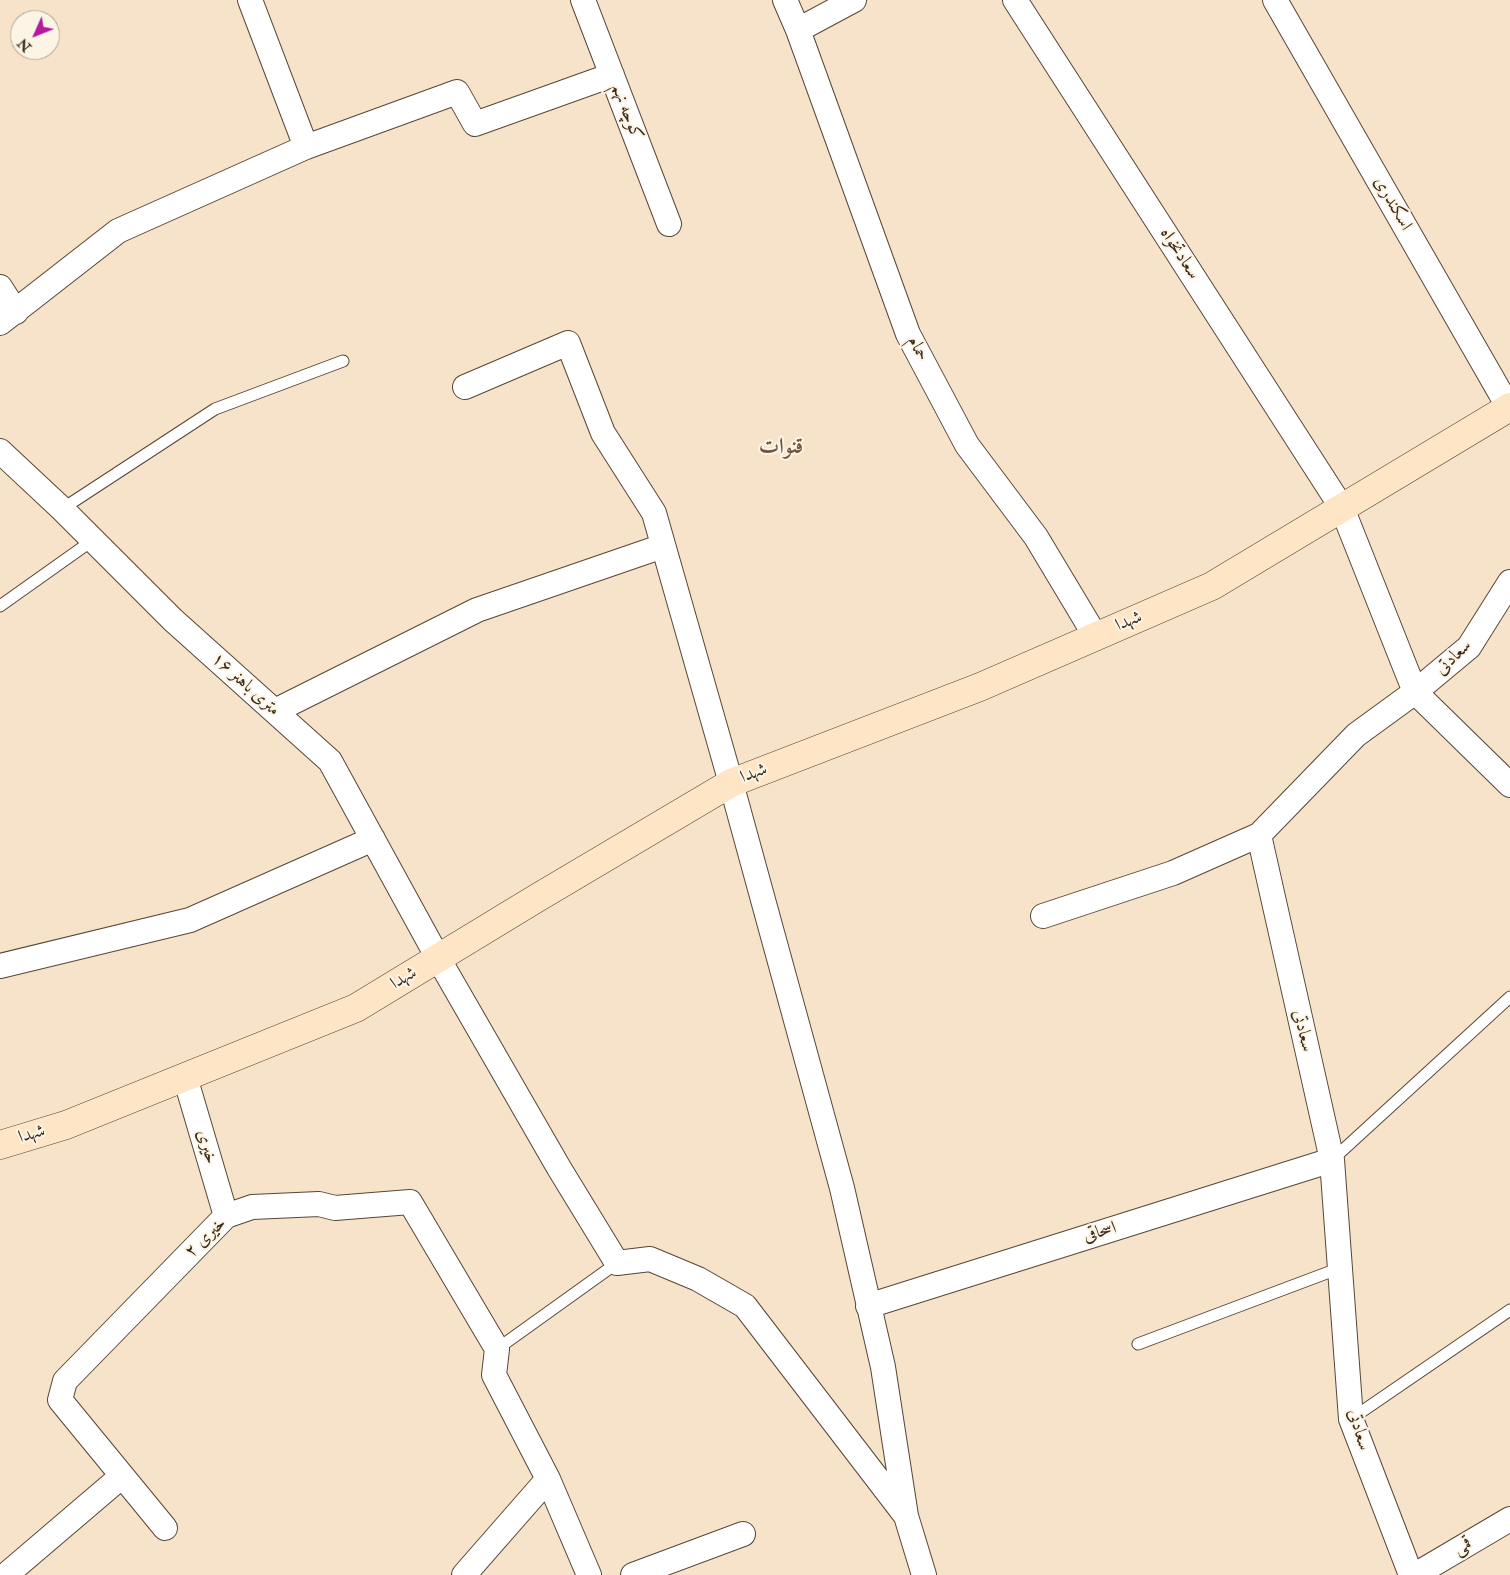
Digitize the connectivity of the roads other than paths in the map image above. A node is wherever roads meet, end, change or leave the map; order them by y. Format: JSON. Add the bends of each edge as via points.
{"nodes":[{"id":1,"x":250,"y":0,"type":"edge"},
{"id":2,"x":583,"y":0,"type":"edge"},
{"id":3,"x":785,"y":0,"type":"edge"},
{"id":4,"x":854,"y":0,"type":"edge"},
{"id":5,"x":1015,"y":0,"type":"edge"},
{"id":6,"x":1275,"y":0,"type":"edge"},
{"id":7,"x":798,"y":30,"type":"junction"},
{"id":8,"x":612,"y":75,"type":"junction"},
{"id":9,"x":306,"y":147,"type":"junction"},
{"id":10,"x":669,"y":224,"type":"dead end"},
{"id":11,"x":0,"y":288,"type":"edge"},
{"id":12,"x":8,"y":317,"type":"edge"},
{"id":13,"x":343,"y":361,"type":"dead end"},
{"id":14,"x":465,"y":387,"type":"dead end"},
{"id":15,"x":1509,"y":407,"type":"edge"},
{"id":16,"x":0,"y":451,"type":"edge"},
{"id":17,"x":1342,"y":508,"type":"junction"},
{"id":18,"x":62,"y":509,"type":"junction"},
{"id":19,"x":93,"y":540,"type":"junction"},
{"id":20,"x":664,"y":546,"type":"junction"},
{"id":21,"x":1510,"y":582,"type":"edge"},
{"id":22,"x":0,"y":606,"type":"edge"},
{"id":23,"x":1096,"y":637,"type":"junction"},
{"id":24,"x":1415,"y":692,"type":"junction"},
{"id":25,"x":275,"y":711,"type":"junction"},
{"id":26,"x":731,"y":783,"type":"junction"},
{"id":27,"x":1510,"y":785,"type":"edge"},
{"id":28,"x":1259,"y":835,"type":"junction"},
{"id":29,"x":373,"y":839,"type":"junction"},
{"id":30,"x":1042,"y":916,"type":"dead end"},
{"id":31,"x":438,"y":958,"type":"junction"},
{"id":32,"x":0,"y":966,"type":"edge"},
{"id":33,"x":1510,"y":997,"type":"edge"},
{"id":34,"x":185,"y":1077,"type":"junction"},
{"id":35,"x":0,"y":1145,"type":"edge"},
{"id":36,"x":1332,"y":1160,"type":"junction"},
{"id":37,"x":226,"y":1216,"type":"junction"},
{"id":38,"x":617,"y":1263,"type":"junction"},
{"id":39,"x":1340,"y":1268,"type":"junction"},
{"id":40,"x":868,"y":1306,"type":"junction"},
{"id":41,"x":1510,"y":1310,"type":"edge"},
{"id":42,"x":1138,"y":1344,"type":"dead end"},
{"id":43,"x":497,"y":1349,"type":"junction"},
{"id":44,"x":1351,"y":1419,"type":"junction"},
{"id":45,"x":122,"y":1476,"type":"junction"},
{"id":46,"x":548,"y":1479,"type":"junction"},
{"id":47,"x":906,"y":1516,"type":"junction"},
{"id":48,"x":1510,"y":1519,"type":"edge"},
{"id":49,"x":165,"y":1528,"type":"dead end"},
{"id":50,"x":743,"y":1534,"type":"dead end"},
{"id":51,"x":6,"y":1575,"type":"edge"},
{"id":52,"x":464,"y":1575,"type":"edge"},
{"id":53,"x":590,"y":1575,"type":"edge"},
{"id":54,"x":633,"y":1575,"type":"edge"},
{"id":55,"x":924,"y":1575,"type":"edge"},
{"id":56,"x":1411,"y":1575,"type":"edge"},
{"id":57,"x":1415,"y":1575,"type":"edge"}],
"edges":[{"from":1,"to":9,"type":"street"},
{"from":2,"to":8,"type":"street","name":"کوچه نهم"},
{"from":3,"to":7,"type":"street","name":"حمام"},
{"from":4,"to":7,"type":"street"},
{"from":5,"to":17,"type":"street","name":"سعادتخواه"},
{"from":6,"to":15,"type":"street","name":"اسکندری"},
{"from":7,"to":23,"type":"street","name":"حمام","via":[[908,334],[968,446],[1036,537]]},
{"from":8,"to":9,"type":"street","via":[[475,124],[457,92]]},
{"from":8,"to":10,"type":"street","name":"کوچه نهم"},
{"from":9,"to":12,"type":"street","via":[[118,231]]},
{"from":11,"to":12,"type":"street"},
{"from":13,"to":18,"type":"lane","via":[[215,409]]},
{"from":14,"to":20,"type":"street","via":[[568,343],[603,433],[654,513]]},
{"from":15,"to":17,"type":"street","name":"شهدا"},
{"from":16,"to":18,"type":"street","name":"۱۶ متری باهنر"},
{"from":17,"to":23,"type":"street","name":"شهدا","via":[[1212,586]]},
{"from":17,"to":24,"type":"street","name":"سعادتخواه"},
{"from":18,"to":19,"type":"street","name":"۱۶ متری باهنر"},
{"from":19,"to":22,"type":"lane"},
{"from":19,"to":25,"type":"street","name":"۱۶ متری باهنر","via":[[173,620]]},
{"from":20,"to":25,"type":"street","via":[[477,610]]},
{"from":20,"to":26,"type":"street"},
{"from":21,"to":24,"type":"street","name":"سعادتی","via":[[1469,647]]},
{"from":23,"to":26,"type":"street","name":"شهدا","via":[[980,687]]},
{"from":24,"to":27,"type":"street"},
{"from":24,"to":28,"type":"street","name":"سعادتی","via":[[1356,735]]},
{"from":25,"to":29,"type":"street","name":"۱۶ متری باهنر","via":[[330,761]]},
{"from":26,"to":31,"type":"street","name":"شهدا"},
{"from":26,"to":40,"type":"street","via":[[842,1188]]},
{"from":28,"to":30,"type":"street","via":[[1173,873]]},
{"from":28,"to":36,"type":"street","name":"سعادتی"},
{"from":29,"to":31,"type":"street","name":"۱۶ متری باهنر"},
{"from":29,"to":32,"type":"street","via":[[190,920]]},
{"from":31,"to":34,"type":"street","name":"شهدا","via":[[356,1008]]},
{"from":31,"to":38,"type":"street","name":"۱۶ متری باهنر"},
{"from":33,"to":36,"type":"lane"},
{"from":34,"to":35,"type":"street","name":"شهدا","via":[[66,1125]]},
{"from":34,"to":37,"type":"street","name":"خیری"},
{"from":36,"to":39,"type":"street","name":"سعادتی"},
{"from":36,"to":40,"type":"street","name":"اسحاقی"},
{"from":37,"to":43,"type":"street","name":"خیری ۲","via":[[252,1207],[319,1204],[335,1208],[410,1202]]},
{"from":37,"to":45,"type":"street","name":"خیری ۲","via":[[65,1382],[60,1400]]},
{"from":38,"to":43,"type":"lane"},
{"from":38,"to":47,"type":"street","via":[[650,1259],[745,1306]]},
{"from":39,"to":42,"type":"lane"},
{"from":39,"to":44,"type":"street","name":"سعادتی"},
{"from":40,"to":47,"type":"street","via":[[882,1367]]},
{"from":41,"to":44,"type":"lane"},
{"from":43,"to":46,"type":"street","via":[[494,1376]]},
{"from":44,"to":56,"type":"street","name":"سعادتی"},
{"from":45,"to":49,"type":"street","name":"خیری ۲"},
{"from":45,"to":51,"type":"street"},
{"from":46,"to":52,"type":"street"},
{"from":46,"to":53,"type":"street"},
{"from":47,"to":55,"type":"street"},
{"from":48,"to":57,"type":"street","name":"قمی"},
{"from":50,"to":54,"type":"street"}]}
